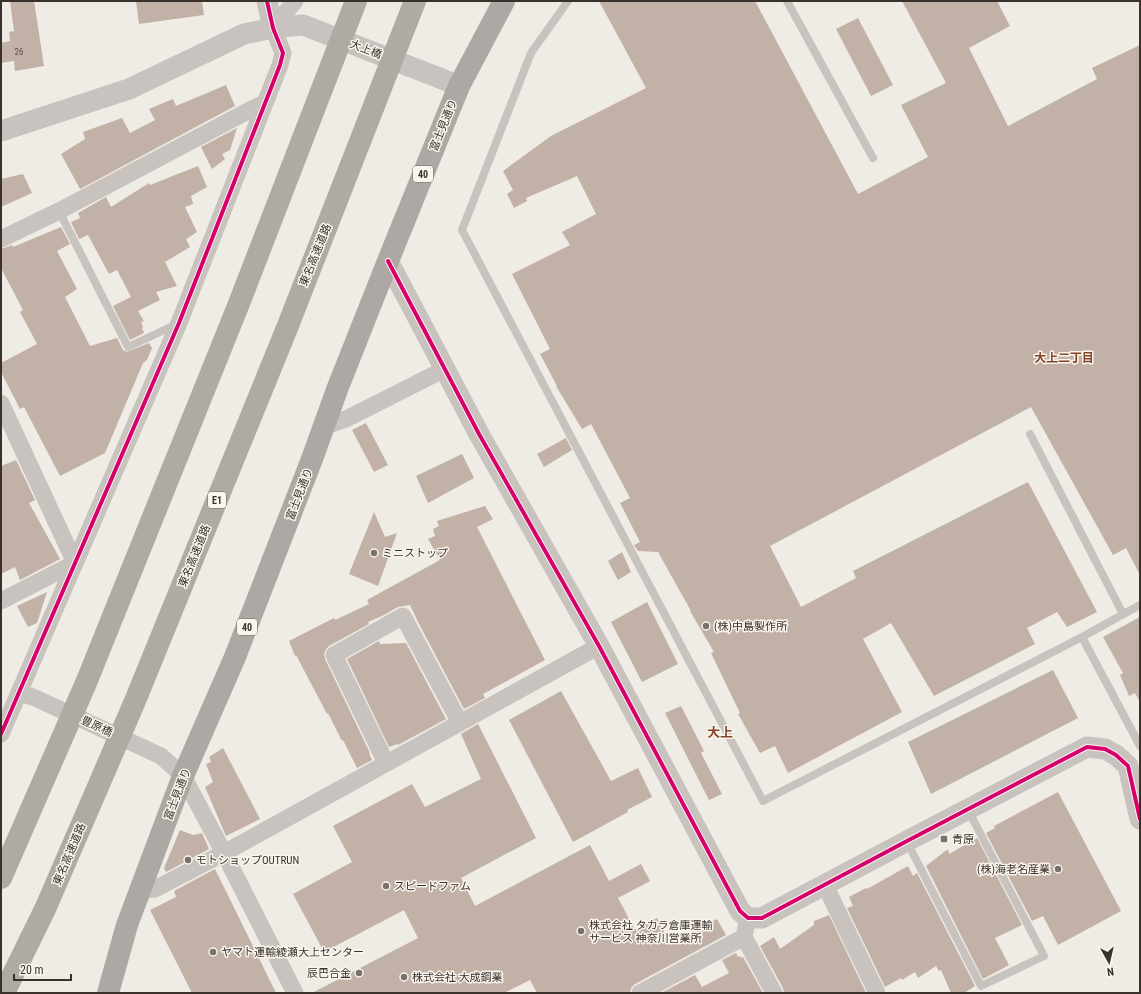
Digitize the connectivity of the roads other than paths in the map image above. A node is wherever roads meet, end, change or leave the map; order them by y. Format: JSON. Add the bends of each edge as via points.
{"nodes":[{"id":1,"x":267,"y":1,"type":"edge"},
{"id":2,"x":295,"y":1,"type":"edge"},
{"id":3,"x":356,"y":1,"type":"edge"},
{"id":4,"x":416,"y":1,"type":"edge"},
{"id":5,"x":504,"y":1,"type":"edge"},
{"id":6,"x":568,"y":1,"type":"edge"},
{"id":7,"x":787,"y":1,"type":"edge"},
{"id":8,"x":273,"y":28,"type":"junction"},
{"id":9,"x":459,"y":86,"type":"junction"},
{"id":10,"x":265,"y":103,"type":"junction"},
{"id":11,"x":1,"y":131,"type":"edge"},
{"id":12,"x":873,"y":158,"type":"dead end"},
{"id":13,"x":59,"y":211,"type":"junction"},
{"id":14,"x":1,"y":239,"type":"edge"},
{"id":15,"x":388,"y":261,"type":"junction"},
{"id":16,"x":179,"y":323,"type":"junction"},
{"id":17,"x":445,"y":369,"type":"junction"},
{"id":18,"x":1,"y":403,"type":"edge"},
{"id":19,"x":324,"y":427,"type":"junction"},
{"id":20,"x":1030,"y":434,"type":"dead end"},
{"id":21,"x":75,"y":563,"type":"junction"},
{"id":22,"x":1,"y":602,"type":"edge"},
{"id":23,"x":1140,"y":605,"type":"edge"},
{"id":24,"x":1123,"y":614,"type":"junction"},
{"id":25,"x":1082,"y":637,"type":"junction"},
{"id":26,"x":599,"y":646,"type":"junction"},
{"id":27,"x":26,"y":695,"type":"junction"},
{"id":28,"x":460,"y":723,"type":"junction"},
{"id":29,"x":1,"y":734,"type":"edge"},
{"id":30,"x":1140,"y":746,"type":"edge"},
{"id":31,"x":386,"y":763,"type":"junction"},
{"id":32,"x":183,"y":776,"type":"junction"},
{"id":33,"x":968,"y":810,"type":"junction"},
{"id":34,"x":1140,"y":819,"type":"edge"},
{"id":35,"x":907,"y":841,"type":"junction"},
{"id":36,"x":224,"y":853,"type":"junction"},
{"id":37,"x":1,"y":878,"type":"edge"},
{"id":38,"x":825,"y":885,"type":"junction"},
{"id":39,"x":140,"y":890,"type":"junction"},
{"id":40,"x":746,"y":928,"type":"junction"},
{"id":41,"x":649,"y":991,"type":"edge"},
{"id":42,"x":4,"y":993,"type":"edge"},
{"id":43,"x":108,"y":993,"type":"edge"},
{"id":44,"x":295,"y":993,"type":"edge"},
{"id":45,"x":774,"y":993,"type":"edge"},
{"id":46,"x":878,"y":993,"type":"edge"}],
"edges":[{"from":1,"to":8,"type":"street"},
{"from":2,"to":8,"type":"street"},
{"from":3,"to":37,"type":"highway","via":[[235,314],[89,675]]},
{"from":4,"to":42,"type":"highway","name":"東名高速道路","number":"E1","via":[[287,328],[135,701],[46,908]]},
{"from":5,"to":9,"type":"main road","name":"富士見通り","number":"40"},
{"from":6,"to":25,"type":"lane","via":[[531,53],[462,230],[763,801]]},
{"from":7,"to":12,"type":"lane"},
{"from":8,"to":9,"type":"street","name":"大上橋","via":[[303,25]]},
{"from":8,"to":10,"type":"street","via":[[283,53]]},
{"from":8,"to":11,"type":"street","via":[[244,34],[130,89]]},
{"from":9,"to":15,"type":"main road","name":"富士見通り","number":"40"},
{"from":10,"to":13,"type":"street"},
{"from":10,"to":16,"type":"street"},
{"from":13,"to":14,"type":"street"},
{"from":13,"to":16,"type":"lane","via":[[128,347]]},
{"from":15,"to":17,"type":"street"},
{"from":15,"to":19,"type":"main road","name":"富士見通り","number":"40"},
{"from":16,"to":21,"type":"street"},
{"from":17,"to":19,"type":"street","via":[[346,419]]},
{"from":17,"to":26,"type":"street"},
{"from":18,"to":21,"type":"street"},
{"from":19,"to":32,"type":"main road","name":"富士見通り","number":"40","via":[[235,657]]},
{"from":20,"to":24,"type":"lane"},
{"from":21,"to":22,"type":"street"},
{"from":21,"to":27,"type":"street"},
{"from":23,"to":24,"type":"lane"},
{"from":24,"to":25,"type":"lane"},
{"from":25,"to":30,"type":"lane"},
{"from":26,"to":28,"type":"street"},
{"from":26,"to":40,"type":"street","via":[[740,911]]},
{"from":27,"to":29,"type":"street"},
{"from":27,"to":32,"type":"street","name":"豊原橋","via":[[161,756]]},
{"from":28,"to":31,"type":"street"},
{"from":28,"to":31,"type":"street","via":[[402,616],[334,655]]},
{"from":31,"to":36,"type":"street"},
{"from":32,"to":36,"type":"street","name":"豊原橋"},
{"from":32,"to":39,"type":"main road","name":"富士見通り","number":"40"},
{"from":33,"to":34,"type":"street","via":[[1087,748],[1105,749],[1116,754],[1128,766]]},
{"from":33,"to":35,"type":"street"},
{"from":33,"to":35,"type":"lane","via":[[1044,956],[981,986]]},
{"from":35,"to":38,"type":"street"},
{"from":36,"to":39,"type":"street","via":[[155,889]]},
{"from":36,"to":44,"type":"street","name":"豊原橋"},
{"from":38,"to":40,"type":"street"},
{"from":38,"to":46,"type":"street"},
{"from":39,"to":43,"type":"main road","name":"富士見通り","number":"40","via":[[127,925]]},
{"from":40,"to":41,"type":"street"},
{"from":40,"to":45,"type":"street"}]}
